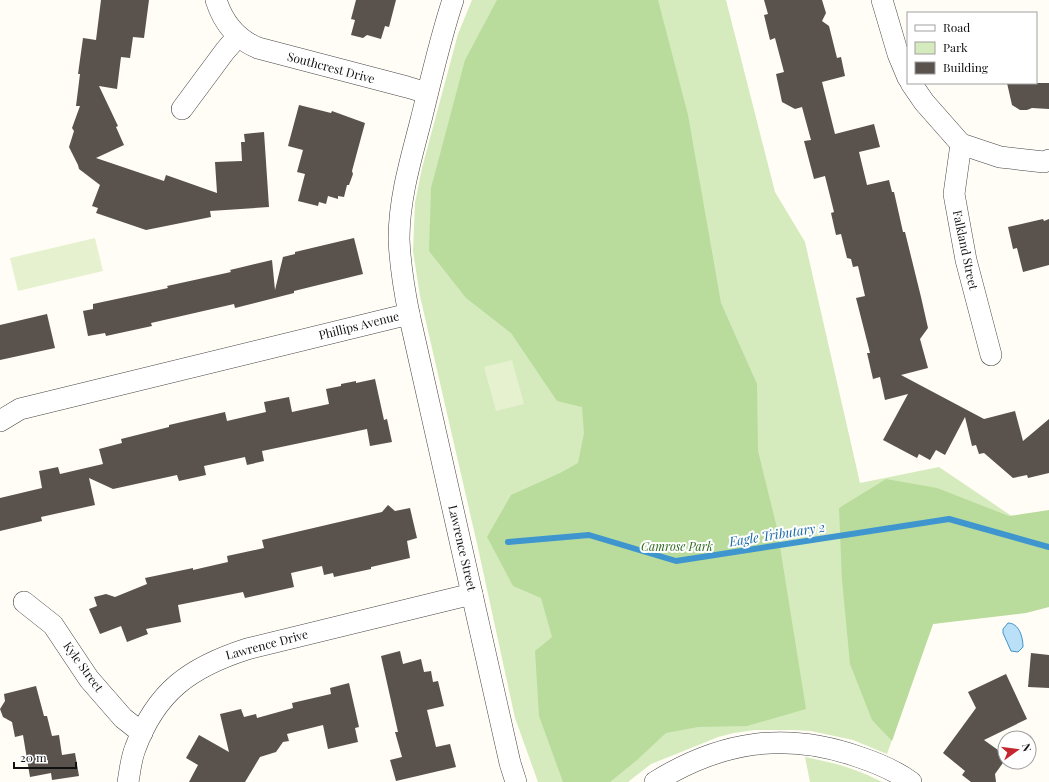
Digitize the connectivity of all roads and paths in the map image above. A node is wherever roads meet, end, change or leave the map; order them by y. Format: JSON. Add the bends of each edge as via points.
{"nodes":[{"id":1,"x":216,"y":0,"type":"edge"},
{"id":2,"x":453,"y":0,"type":"edge"},
{"id":3,"x":882,"y":0,"type":"edge"},
{"id":4,"x":238,"y":36,"type":"junction"},
{"id":5,"x":907,"y":76,"type":"edge"},
{"id":6,"x":912,"y":84,"type":"edge"},
{"id":7,"x":427,"y":93,"type":"junction"},
{"id":8,"x":182,"y":109,"type":"dead end"},
{"id":9,"x":961,"y":144,"type":"junction"},
{"id":10,"x":1049,"y":160,"type":"edge"},
{"id":11,"x":409,"y":314,"type":"junction"},
{"id":12,"x":991,"y":354,"type":"dead end"},
{"id":13,"x":0,"y":421,"type":"edge"},
{"id":14,"x":472,"y":594,"type":"junction"},
{"id":15,"x":24,"y":602,"type":"dead end"},
{"id":16,"x":142,"y":733,"type":"junction"},
{"id":17,"x":128,"y":782,"type":"edge"},
{"id":18,"x":516,"y":782,"type":"edge"},
{"id":19,"x":655,"y":782,"type":"edge"},
{"id":20,"x":911,"y":782,"type":"edge"}],
"edges":[{"from":1,"to":4,"type":"street","name":"Southcrest Drive","via":[[228,25]]},
{"from":2,"to":7,"type":"street","name":"Phillips Avenue"},
{"from":3,"to":5,"type":"street"},
{"from":4,"to":7,"type":"street","name":"Southcrest Drive","via":[[258,48]]},
{"from":4,"to":8,"type":"street"},
{"from":6,"to":9,"type":"street"},
{"from":7,"to":11,"type":"street","name":"Phillips Avenue","via":[[401,208],[401,267]]},
{"from":9,"to":10,"type":"street","via":[[1000,157],[1044,162]]},
{"from":9,"to":12,"type":"street","name":"Falkland Street","via":[[954,194],[966,260]]},
{"from":11,"to":13,"type":"street","name":"Phillips Avenue","via":[[20,408]]},
{"from":11,"to":14,"type":"street","name":"Lawrence Street"},
{"from":14,"to":16,"type":"street","name":"Lawrence Drive","via":[[227,655],[176,684],[151,716]]},
{"from":14,"to":18,"type":"street","name":"Lawrence Street"},
{"from":15,"to":16,"type":"street","name":"Kyle Street","via":[[54,625],[90,679],[123,718]]},
{"from":16,"to":17,"type":"street","name":"Lawrence Drive","via":[[134,750]]},
{"from":19,"to":20,"type":"street","via":[[714,753],[752,744],[782,742],[814,745],[848,753]]}]}
